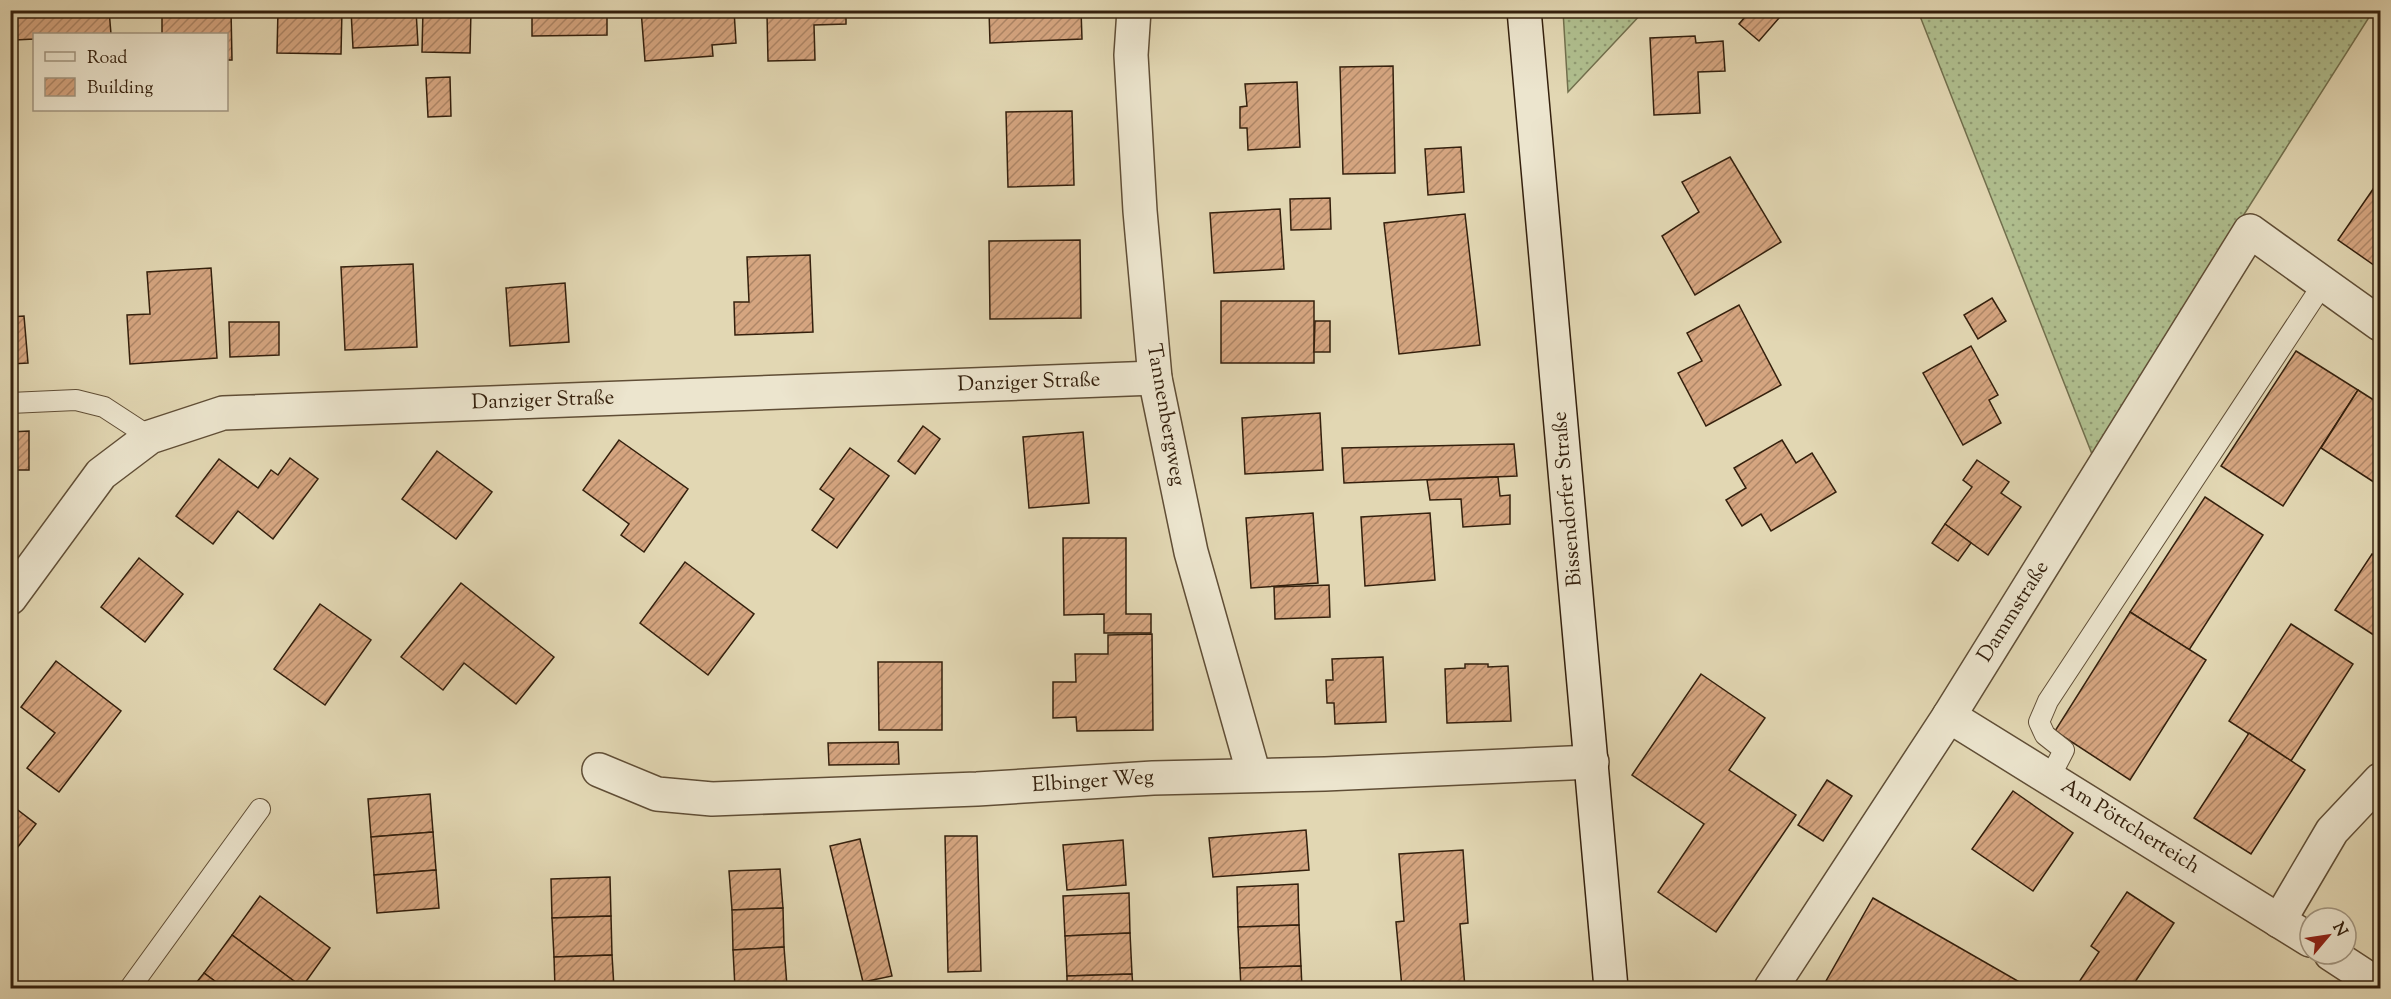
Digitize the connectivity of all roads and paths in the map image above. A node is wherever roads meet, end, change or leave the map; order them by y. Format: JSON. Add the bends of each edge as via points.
{"nodes":[{"id":1,"x":1134,"y":10,"type":"edge"},
{"id":2,"x":1524,"y":10,"type":"edge"},
{"id":3,"x":2323,"y":284,"type":"junction"},
{"id":4,"x":2380,"y":324,"type":"edge"},
{"id":5,"x":1155,"y":378,"type":"junction"},
{"id":6,"x":10,"y":403,"type":"edge"},
{"id":7,"x":150,"y":437,"type":"junction"},
{"id":8,"x":10,"y":598,"type":"edge"},
{"id":9,"x":1949,"y":716,"type":"junction"},
{"id":10,"x":1592,"y":762,"type":"junction"},
{"id":11,"x":599,"y":770,"type":"dead end"},
{"id":12,"x":1254,"y":775,"type":"junction"},
{"id":13,"x":2050,"y":777,"type":"junction"},
{"id":14,"x":2380,"y":780,"type":"edge"},
{"id":15,"x":260,"y":809,"type":"dead end"},
{"id":16,"x":2279,"y":921,"type":"junction"},
{"id":17,"x":2298,"y":933,"type":"edge"},
{"id":18,"x":2349,"y":966,"type":"edge"},
{"id":19,"x":2380,"y":986,"type":"edge"},
{"id":20,"x":130,"y":988,"type":"edge"},
{"id":21,"x":1611,"y":988,"type":"edge"},
{"id":22,"x":1771,"y":988,"type":"edge"}],
"edges":[{"from":1,"to":5,"type":"street","name":"Tannenbergweg","via":[[1131,55]]},
{"from":2,"to":10,"type":"street","name":"Bissendorfer Straße"},
{"from":3,"to":4,"type":"street"},
{"from":3,"to":9,"type":"street","name":"Dammstraße","via":[[2250,231]]},
{"from":3,"to":13,"type":"lane","via":[[2048,701],[2039,722],[2045,735],[2064,750]]},
{"from":5,"to":7,"type":"street","name":"Danziger Straße","via":[[223,413]]},
{"from":5,"to":12,"type":"street","name":"Tannenbergweg","via":[[1191,552]]},
{"from":6,"to":7,"type":"lane","via":[[76,400],[104,407]]},
{"from":7,"to":8,"type":"street","name":"Danziger Straße","via":[[101,474]]},
{"from":9,"to":13,"type":"street","name":"Am Pöttcherteich"},
{"from":9,"to":22,"type":"street","name":"Dammstraße"},
{"from":10,"to":12,"type":"street","name":"Elbinger Weg"},
{"from":10,"to":21,"type":"street","name":"Bissendorfer Straße"},
{"from":11,"to":12,"type":"street","name":"Elbinger Weg","via":[[657,794],[712,799]]},
{"from":13,"to":16,"type":"street","name":"Am Pöttcherteich"},
{"from":14,"to":16,"type":"street","via":[[2332,831]]},
{"from":15,"to":20,"type":"lane"},
{"from":16,"to":17,"type":"street","name":"Am Pöttcherteich"},
{"from":18,"to":19,"type":"street"}]}
